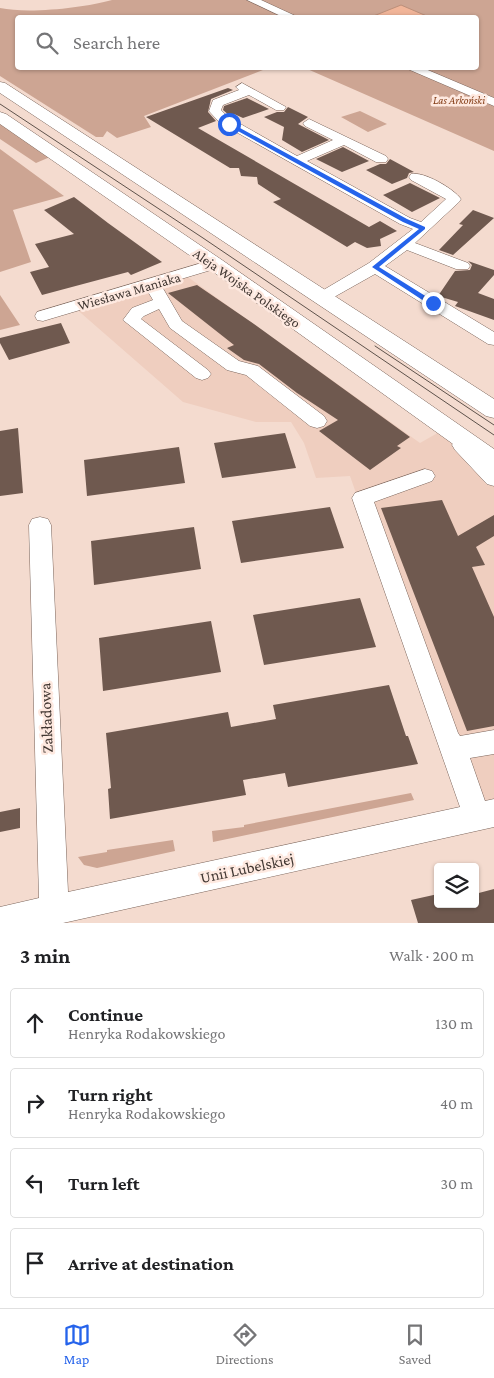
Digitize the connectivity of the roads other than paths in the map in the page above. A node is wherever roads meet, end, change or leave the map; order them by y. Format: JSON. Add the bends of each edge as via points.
{"nodes":[{"id":1,"x":252,"y":0,"type":"edge"},
{"id":2,"x":288,"y":15,"type":"edge"},
{"id":3,"x":419,"y":70,"type":"edge"},
{"id":4,"x":0,"y":86,"type":"edge"},
{"id":5,"x":494,"y":102,"type":"edge"},
{"id":6,"x":280,"y":107,"type":"dead end"},
{"id":7,"x":0,"y":117,"type":"edge"},
{"id":8,"x":309,"y":123,"type":"dead end"},
{"id":9,"x":345,"y":140,"type":"junction"},
{"id":10,"x":381,"y":159,"type":"dead end"},
{"id":11,"x":297,"y":161,"type":"junction"},
{"id":12,"x":416,"y":177,"type":"dead end"},
{"id":13,"x":423,"y":228,"type":"junction"},
{"id":14,"x":405,"y":244,"type":"junction"},
{"id":15,"x":215,"y":264,"type":"junction"},
{"id":16,"x":378,"y":265,"type":"junction"},
{"id":17,"x":462,"y":266,"type":"dead end"},
{"id":18,"x":152,"y":284,"type":"junction"},
{"id":19,"x":430,"y":294,"type":"dead end"},
{"id":20,"x":320,"y":298,"type":"junction"},
{"id":21,"x":162,"y":302,"type":"junction"},
{"id":22,"x":43,"y":316,"type":"dead end"},
{"id":23,"x":494,"y":340,"type":"edge"},
{"id":24,"x":202,"y":374,"type":"dead end"},
{"id":25,"x":494,"y":410,"type":"edge"},
{"id":26,"x":317,"y":421,"type":"dead end"},
{"id":27,"x":442,"y":424,"type":"junction"},
{"id":28,"x":494,"y":461,"type":"edge"},
{"id":29,"x":425,"y":476,"type":"dead end"},
{"id":30,"x":494,"y":479,"type":"edge"},
{"id":31,"x":40,"y":525,"type":"dead end"},
{"id":32,"x":494,"y":742,"type":"edge"},
{"id":33,"x":453,"y":749,"type":"junction"},
{"id":34,"x":485,"y":815,"type":"edge"},
{"id":35,"x":55,"y":910,"type":"junction"},
{"id":36,"x":0,"y":922,"type":"edge"}],
"edges":[{"from":1,"to":2,"type":"street"},
{"from":3,"to":5,"type":"street"},
{"from":4,"to":20,"type":"main road"},
{"from":6,"to":11,"type":"street","via":[[246,89],[217,103],[215,111],[237,128]]},
{"from":7,"to":15,"type":"main road","name":"Aleja Wojska Polskiego"},
{"from":8,"to":9,"type":"street"},
{"from":9,"to":10,"type":"street"},
{"from":9,"to":11,"type":"street"},
{"from":11,"to":13,"type":"street"},
{"from":12,"to":13,"type":"street","via":[[449,193],[454,199]]},
{"from":13,"to":14,"type":"street"},
{"from":14,"to":16,"type":"street"},
{"from":14,"to":17,"type":"street"},
{"from":15,"to":18,"type":"street","name":"Wiesława Maniaka"},
{"from":15,"to":27,"type":"main road","name":"Aleja Wojska Polskiego"},
{"from":16,"to":19,"type":"street"},
{"from":16,"to":20,"type":"street"},
{"from":16,"to":23,"type":"street"},
{"from":18,"to":21,"type":"street"},
{"from":18,"to":22,"type":"street","name":"Wiesława Maniaka"},
{"from":20,"to":25,"type":"main road"},
{"from":21,"to":24,"type":"street","via":[[138,312],[131,320]]},
{"from":21,"to":26,"type":"street","via":[[176,324],[233,366],[252,370]]},
{"from":27,"to":28,"type":"main road","name":"Aleja Wojska Polskiego"},
{"from":27,"to":30,"type":"street"},
{"from":29,"to":33,"type":"street","via":[[362,498],[443,729]]},
{"from":31,"to":35,"type":"street","name":"Zakładowa"},
{"from":32,"to":33,"type":"street"},
{"from":33,"to":34,"type":"street"},
{"from":34,"to":35,"type":"street","name":"Unii Lubelskiej"},
{"from":35,"to":36,"type":"street","name":"Unii Lubelskiej"}]}
